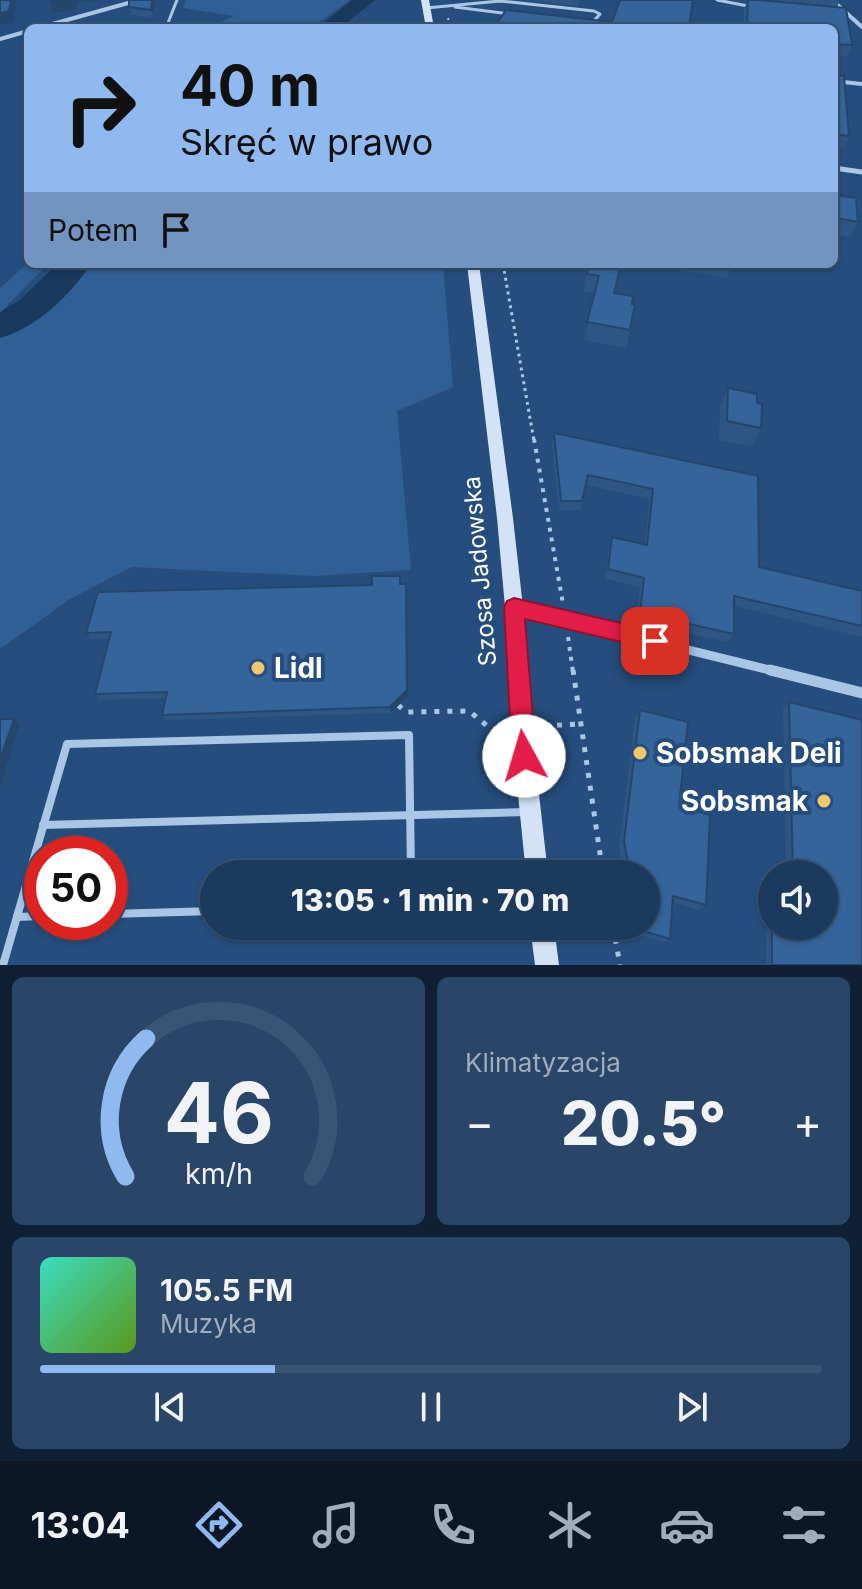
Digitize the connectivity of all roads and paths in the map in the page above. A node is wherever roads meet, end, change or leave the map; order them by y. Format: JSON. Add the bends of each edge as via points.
{"nodes":[{"id":1,"x":139,"y":0,"type":"edge"},
{"id":2,"x":177,"y":0,"type":"edge"},
{"id":3,"x":717,"y":0,"type":"edge"},
{"id":4,"x":832,"y":0,"type":"edge"},
{"id":5,"x":426,"y":4,"type":"edge"},
{"id":6,"x":455,"y":7,"type":"junction"},
{"id":7,"x":758,"y":8,"type":"edge"},
{"id":8,"x":515,"y":14,"type":"edge"},
{"id":9,"x":835,"y":15,"type":"edge"},
{"id":10,"x":850,"y":16,"type":"junction"},
{"id":11,"x":591,"y":23,"type":"edge"},
{"id":12,"x":52,"y":24,"type":"edge"},
{"id":13,"x":168,"y":24,"type":"edge"},
{"id":14,"x":429,"y":24,"type":"edge"},
{"id":15,"x":862,"y":27,"type":"edge"},
{"id":16,"x":24,"y":32,"type":"edge"},
{"id":17,"x":0,"y":39,"type":"edge"},
{"id":18,"x":838,"y":81,"type":"edge"},
{"id":19,"x":862,"y":84,"type":"edge"},
{"id":20,"x":838,"y":169,"type":"edge"},
{"id":21,"x":862,"y":172,"type":"edge"},
{"id":22,"x":473,"y":268,"type":"edge"},
{"id":23,"x":504,"y":268,"type":"edge"},
{"id":24,"x":514,"y":607,"type":"junction"},
{"id":25,"x":566,"y":618,"type":"junction"},
{"id":26,"x":862,"y":693,"type":"edge"},
{"id":27,"x":398,"y":705,"type":"edge"},
{"id":28,"x":581,"y":724,"type":"junction"},
{"id":29,"x":544,"y":726,"type":"dead end"},
{"id":30,"x":499,"y":729,"type":"dead end"},
{"id":31,"x":530,"y":812,"type":"junction"},
{"id":32,"x":410,"y":815,"type":"junction"},
{"id":33,"x":43,"y":825,"type":"junction"},
{"id":34,"x":411,"y":860,"type":"edge"},
{"id":35,"x":535,"y":860,"type":"edge"},
{"id":36,"x":601,"y":860,"type":"edge"},
{"id":37,"x":200,"y":911,"type":"edge"},
{"id":38,"x":128,"y":913,"type":"edge"},
{"id":39,"x":17,"y":917,"type":"junction"},
{"id":40,"x":24,"y":917,"type":"edge"},
{"id":41,"x":544,"y":940,"type":"edge"},
{"id":42,"x":616,"y":940,"type":"edge"},
{"id":43,"x":3,"y":965,"type":"edge"},
{"id":44,"x":547,"y":965,"type":"edge"},
{"id":45,"x":620,"y":965,"type":"edge"}],
"edges":[{"from":1,"to":12,"type":"street"},
{"from":2,"to":13,"type":"lane"},
{"from":3,"to":7,"type":"lane"},
{"from":4,"to":10,"type":"street"},
{"from":5,"to":6,"type":"lane"},
{"from":5,"to":14,"type":"main road"},
{"from":6,"to":8,"type":"lane"},
{"from":6,"to":11,"type":"lane","via":[[500,1],[600,14]]},
{"from":9,"to":10,"type":"lane"},
{"from":10,"to":15,"type":"street"},
{"from":16,"to":17,"type":"street"},
{"from":18,"to":19,"type":"street"},
{"from":20,"to":21,"type":"street"},
{"from":22,"to":24,"type":"main road","name":"Szosa Jadowska"},
{"from":23,"to":25,"type":"path"},
{"from":24,"to":25,"type":"street"},
{"from":24,"to":31,"type":"main road","name":"Szosa Jadowska"},
{"from":25,"to":26,"type":"street"},
{"from":25,"to":28,"type":"path"},
{"from":27,"to":30,"type":"path","via":[[406,712],[469,711],[491,729]]},
{"from":28,"to":29,"type":"path"},
{"from":28,"to":36,"type":"path"},
{"from":31,"to":32,"type":"lane"},
{"from":31,"to":35,"type":"main road","name":"Szosa Jadowska"},
{"from":32,"to":33,"type":"lane"},
{"from":32,"to":33,"type":"lane","via":[[409,735],[67,744]]},
{"from":32,"to":34,"type":"lane"},
{"from":33,"to":39,"type":"lane"},
{"from":37,"to":38,"type":"lane"},
{"from":39,"to":40,"type":"lane"},
{"from":39,"to":43,"type":"lane"},
{"from":41,"to":44,"type":"main road"},
{"from":42,"to":45,"type":"path"}]}
